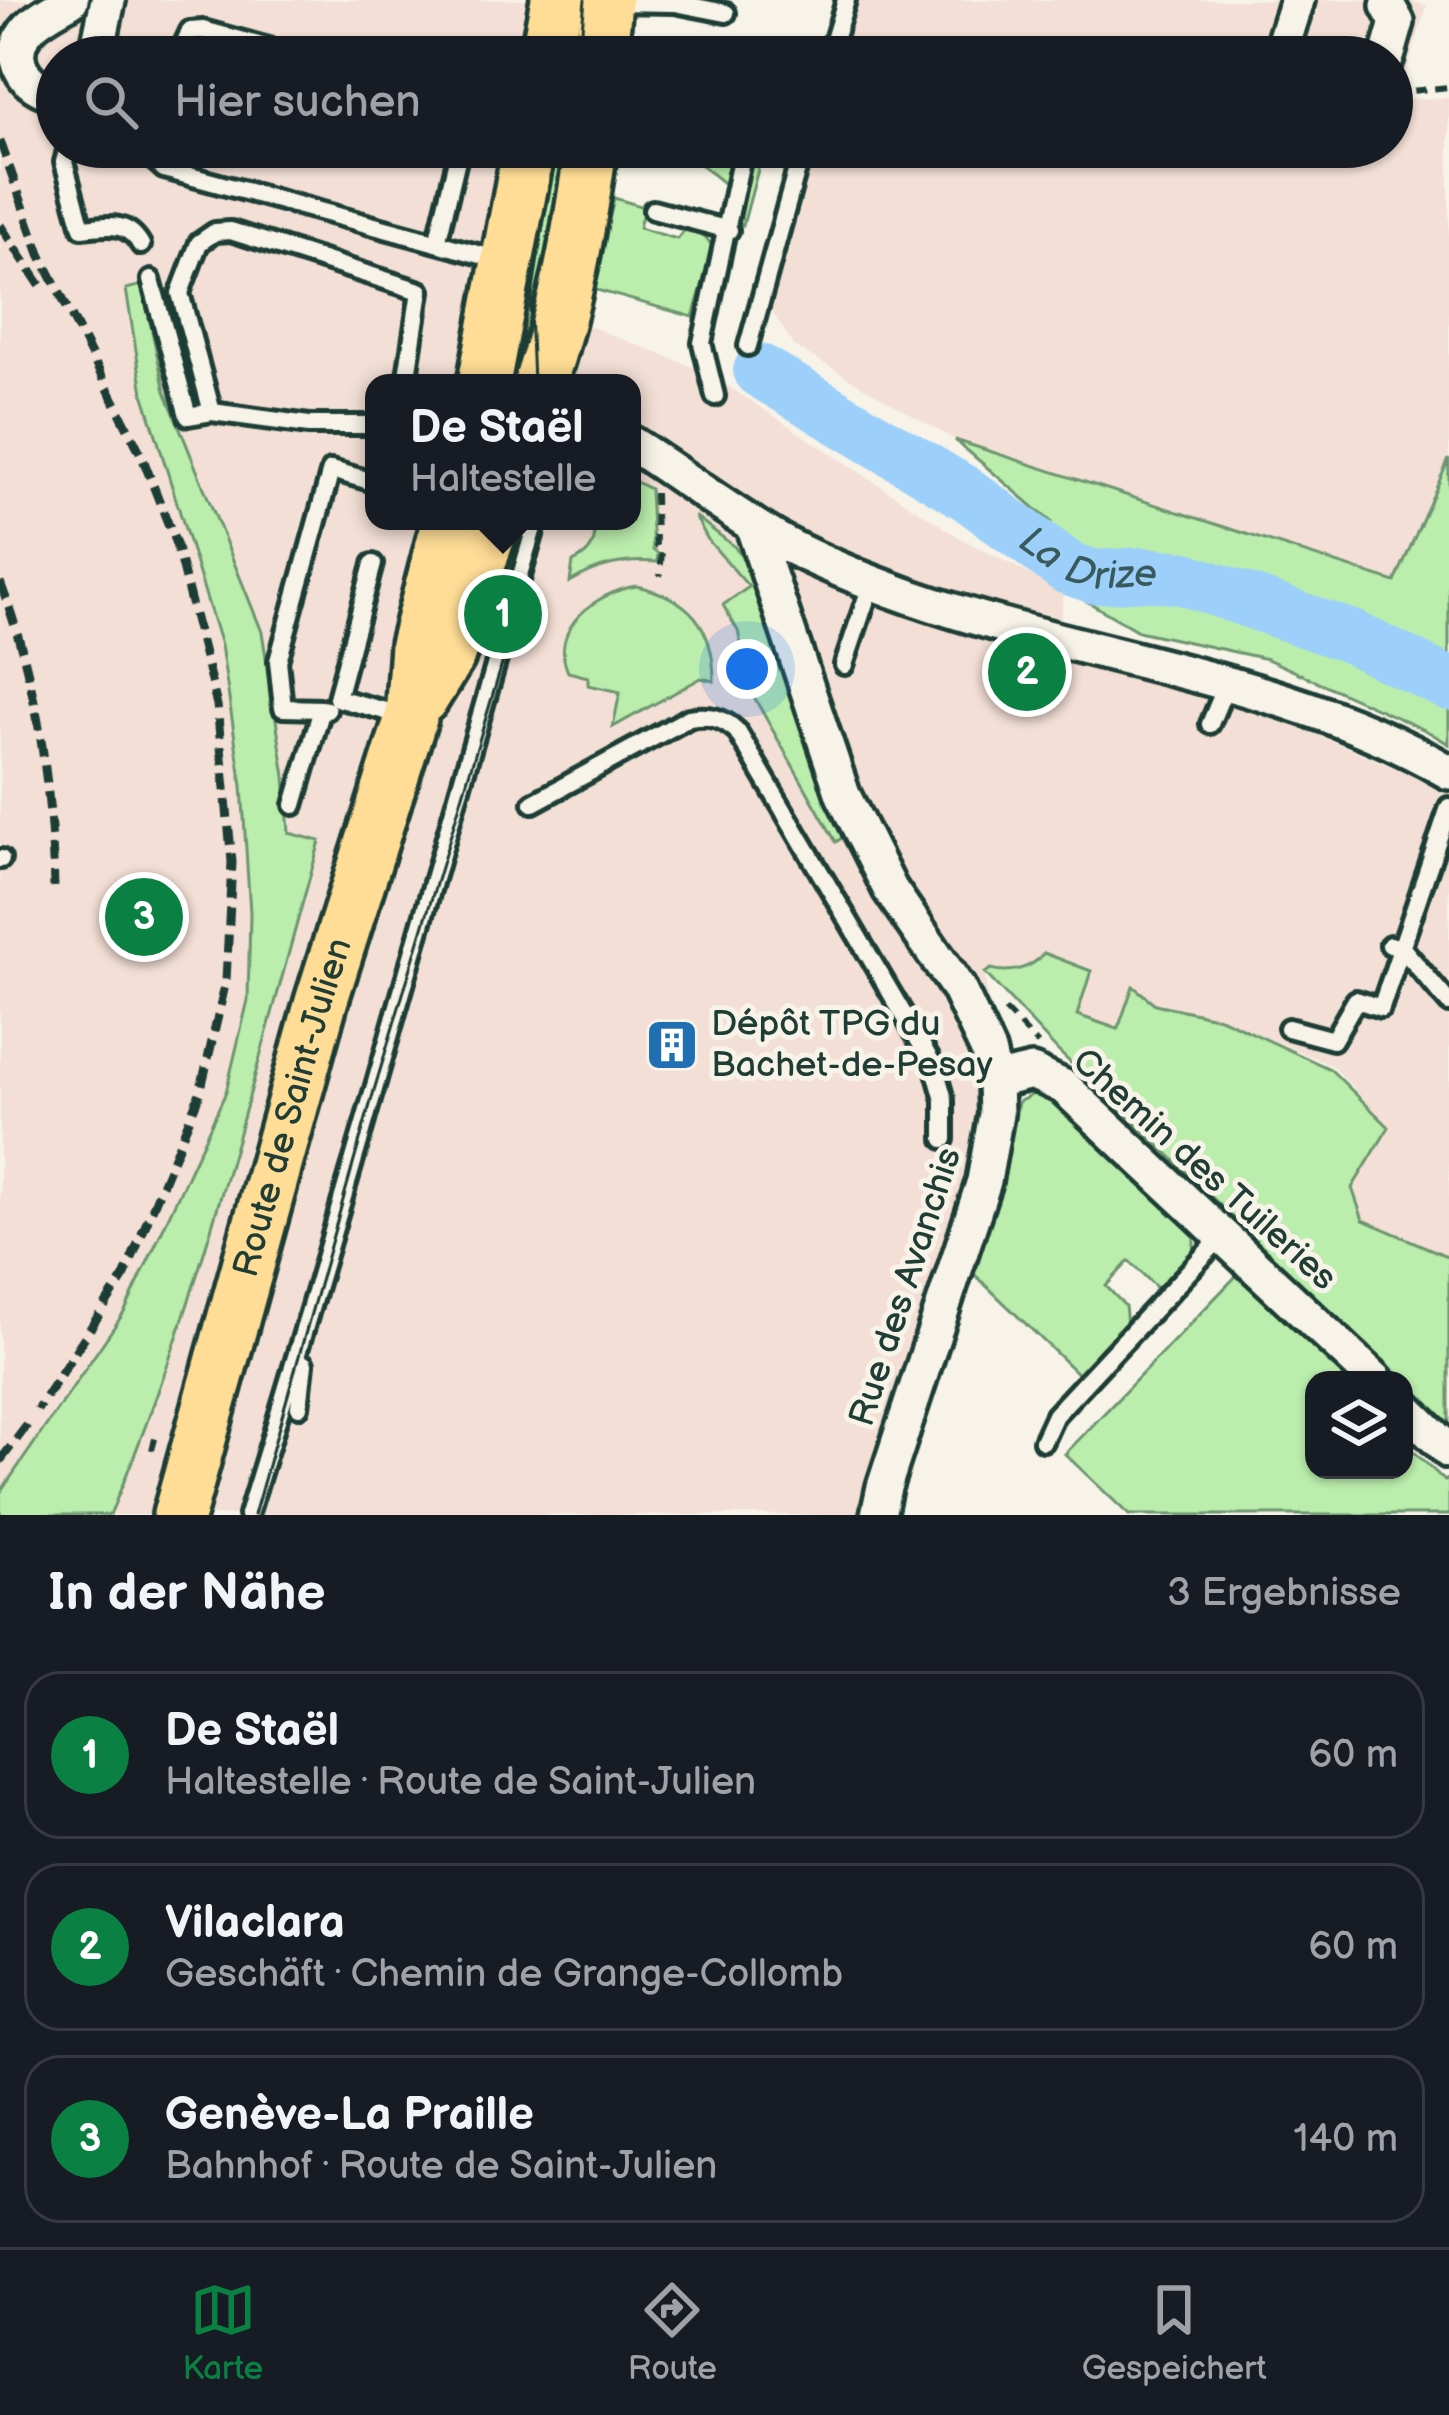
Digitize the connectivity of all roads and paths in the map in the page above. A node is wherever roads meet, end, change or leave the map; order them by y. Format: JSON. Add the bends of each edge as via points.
{"nodes":[{"id":1,"x":71,"y":0,"type":"edge"},
{"id":2,"x":109,"y":0,"type":"edge"},
{"id":3,"x":846,"y":0,"type":"edge"},
{"id":4,"x":1297,"y":0,"type":"edge"},
{"id":5,"x":590,"y":1,"type":"edge"},
{"id":6,"x":664,"y":2,"type":"edge"},
{"id":7,"x":1382,"y":2,"type":"edge"},
{"id":8,"x":726,"y":13,"type":"dead end"},
{"id":9,"x":101,"y":36,"type":"edge"},
{"id":10,"x":188,"y":36,"type":"edge"},
{"id":11,"x":228,"y":36,"type":"edge"},
{"id":12,"x":562,"y":36,"type":"edge"},
{"id":13,"x":597,"y":36,"type":"edge"},
{"id":14,"x":835,"y":36,"type":"edge"},
{"id":15,"x":1286,"y":36,"type":"edge"},
{"id":16,"x":1393,"y":36,"type":"edge"},
{"id":17,"x":36,"y":87,"type":"edge"},
{"id":18,"x":1449,"y":88,"type":"edge"},
{"id":19,"x":1413,"y":91,"type":"edge"},
{"id":20,"x":66,"y":168,"type":"edge"},
{"id":21,"x":163,"y":168,"type":"edge"},
{"id":22,"x":455,"y":168,"type":"edge"},
{"id":23,"x":525,"y":168,"type":"edge"},
{"id":24,"x":588,"y":168,"type":"edge"},
{"id":25,"x":739,"y":168,"type":"edge"},
{"id":26,"x":797,"y":168,"type":"edge"},
{"id":27,"x":653,"y":210,"type":"dead end"},
{"id":28,"x":729,"y":230,"type":"junction"},
{"id":29,"x":437,"y":243,"type":"junction"},
{"id":30,"x":140,"y":245,"type":"dead end"},
{"id":31,"x":508,"y":262,"type":"junction"},
{"id":32,"x":152,"y":280,"type":"dead end"},
{"id":33,"x":748,"y":346,"type":"dead end"},
{"id":34,"x":407,"y":374,"type":"edge"},
{"id":35,"x":499,"y":374,"type":"edge"},
{"id":36,"x":543,"y":374,"type":"edge"},
{"id":37,"x":715,"y":396,"type":"dead end"},
{"id":38,"x":212,"y":412,"type":"junction"},
{"id":39,"x":365,"y":425,"type":"edge"},
{"id":40,"x":644,"y":452,"type":"edge"},
{"id":41,"x":365,"y":479,"type":"edge"},
{"id":42,"x":752,"y":524,"type":"junction"},
{"id":43,"x":446,"y":530,"type":"edge"},
{"id":44,"x":491,"y":530,"type":"edge"},
{"id":45,"x":534,"y":530,"type":"edge"},
{"id":46,"x":373,"y":563,"type":"dead end"},
{"id":47,"x":660,"y":576,"type":"dead end"},
{"id":48,"x":872,"y":582,"type":"junction"},
{"id":49,"x":844,"y":665,"type":"dead end"},
{"id":50,"x":1228,"y":681,"type":"junction"},
{"id":51,"x":329,"y":703,"type":"junction"},
{"id":52,"x":410,"y":718,"type":"junction"},
{"id":53,"x":1210,"y":724,"type":"dead end"},
{"id":54,"x":1449,"y":772,"type":"edge"},
{"id":55,"x":533,"y":803,"type":"dead end"},
{"id":56,"x":294,"y":805,"type":"dead end"},
{"id":57,"x":1449,"y":807,"type":"edge"},
{"id":58,"x":1396,"y":946,"type":"junction"},
{"id":59,"x":1449,"y":1003,"type":"edge"},
{"id":60,"x":1288,"y":1028,"type":"dead end"},
{"id":61,"x":995,"y":1082,"type":"junction"},
{"id":62,"x":944,"y":1139,"type":"dead end"},
{"id":63,"x":1221,"y":1238,"type":"junction"},
{"id":64,"x":308,"y":1321,"type":"junction"},
{"id":65,"x":1366,"y":1371,"type":"edge"},
{"id":66,"x":299,"y":1407,"type":"dead end"},
{"id":67,"x":1413,"y":1416,"type":"edge"},
{"id":68,"x":1043,"y":1441,"type":"dead end"},
{"id":69,"x":1449,"y":1450,"type":"edge"},
{"id":70,"x":177,"y":1510,"type":"edge"},
{"id":71,"x":248,"y":1515,"type":"edge"},
{"id":72,"x":878,"y":1515,"type":"edge"}],
"edges":[{"from":1,"to":17,"type":"street","via":[[33,23],[19,43],[17,56]]},
{"from":2,"to":9,"type":"street"},
{"from":3,"to":14,"type":"lane"},
{"from":4,"to":15,"type":"street"},
{"from":5,"to":6,"type":"lane"},
{"from":5,"to":12,"type":"main road"},
{"from":5,"to":13,"type":"main road"},
{"from":6,"to":8,"type":"lane"},
{"from":7,"to":16,"type":"street","via":[[1397,22]]},
{"from":10,"to":11,"type":"lane","via":[[203,29]]},
{"from":18,"to":19,"type":"path"},
{"from":20,"to":30,"type":"lane","via":[[82,228],[124,226]]},
{"from":21,"to":29,"type":"lane"},
{"from":22,"to":29,"type":"lane"},
{"from":23,"to":31,"type":"main road"},
{"from":24,"to":36,"type":"main road"},
{"from":25,"to":28,"type":"lane"},
{"from":26,"to":33,"type":"lane"},
{"from":27,"to":28,"type":"lane"},
{"from":28,"to":37,"type":"lane","via":[[702,343]]},
{"from":29,"to":31,"type":"lane"},
{"from":31,"to":35,"type":"main road"},
{"from":32,"to":38,"type":"lane","via":[[188,416]]},
{"from":34,"to":38,"type":"lane","via":[[420,291],[215,232],[199,243],[180,293]]},
{"from":38,"to":39,"type":"lane"},
{"from":40,"to":42,"type":"street"},
{"from":40,"to":47,"type":"path"},
{"from":41,"to":51,"type":"lane","via":[[331,470],[278,661],[283,708]]},
{"from":42,"to":48,"type":"street"},
{"from":42,"to":61,"type":"street","via":[[843,795],[890,889],[969,1009]]},
{"from":43,"to":52,"type":"main road","name":"Route de Saint-Julien","via":[[416,645]]},
{"from":44,"to":52,"type":"main road","name":"Route de Saint-Julien","via":[[449,655]]},
{"from":45,"to":64,"type":"lane"},
{"from":46,"to":51,"type":"lane"},
{"from":48,"to":49,"type":"lane"},
{"from":48,"to":50,"type":"street","via":[[1069,646]]},
{"from":50,"to":53,"type":"lane"},
{"from":50,"to":54,"type":"street","via":[[1334,718]]},
{"from":51,"to":52,"type":"lane"},
{"from":51,"to":56,"type":"lane"},
{"from":52,"to":70,"type":"main road","name":"Route de Saint-Julien"},
{"from":55,"to":62,"type":"lane","via":[[688,718],[728,722],[935,1067]]},
{"from":57,"to":58,"type":"lane"},
{"from":58,"to":59,"type":"lane"},
{"from":58,"to":60,"type":"lane","via":[[1381,1008],[1356,1000],[1333,1040]]},
{"from":61,"to":63,"type":"street","name":"Chemin des Tuileries","via":[[1032,1072],[1064,1087]]},
{"from":61,"to":72,"type":"street","name":"Rue des Avanchis","via":[[984,1181]]},
{"from":63,"to":65,"type":"street","name":"Chemin des Tuileries"},
{"from":63,"to":68,"type":"lane","via":[[1055,1415]]},
{"from":64,"to":66,"type":"lane"},
{"from":64,"to":71,"type":"lane"},
{"from":67,"to":69,"type":"street"}]}
